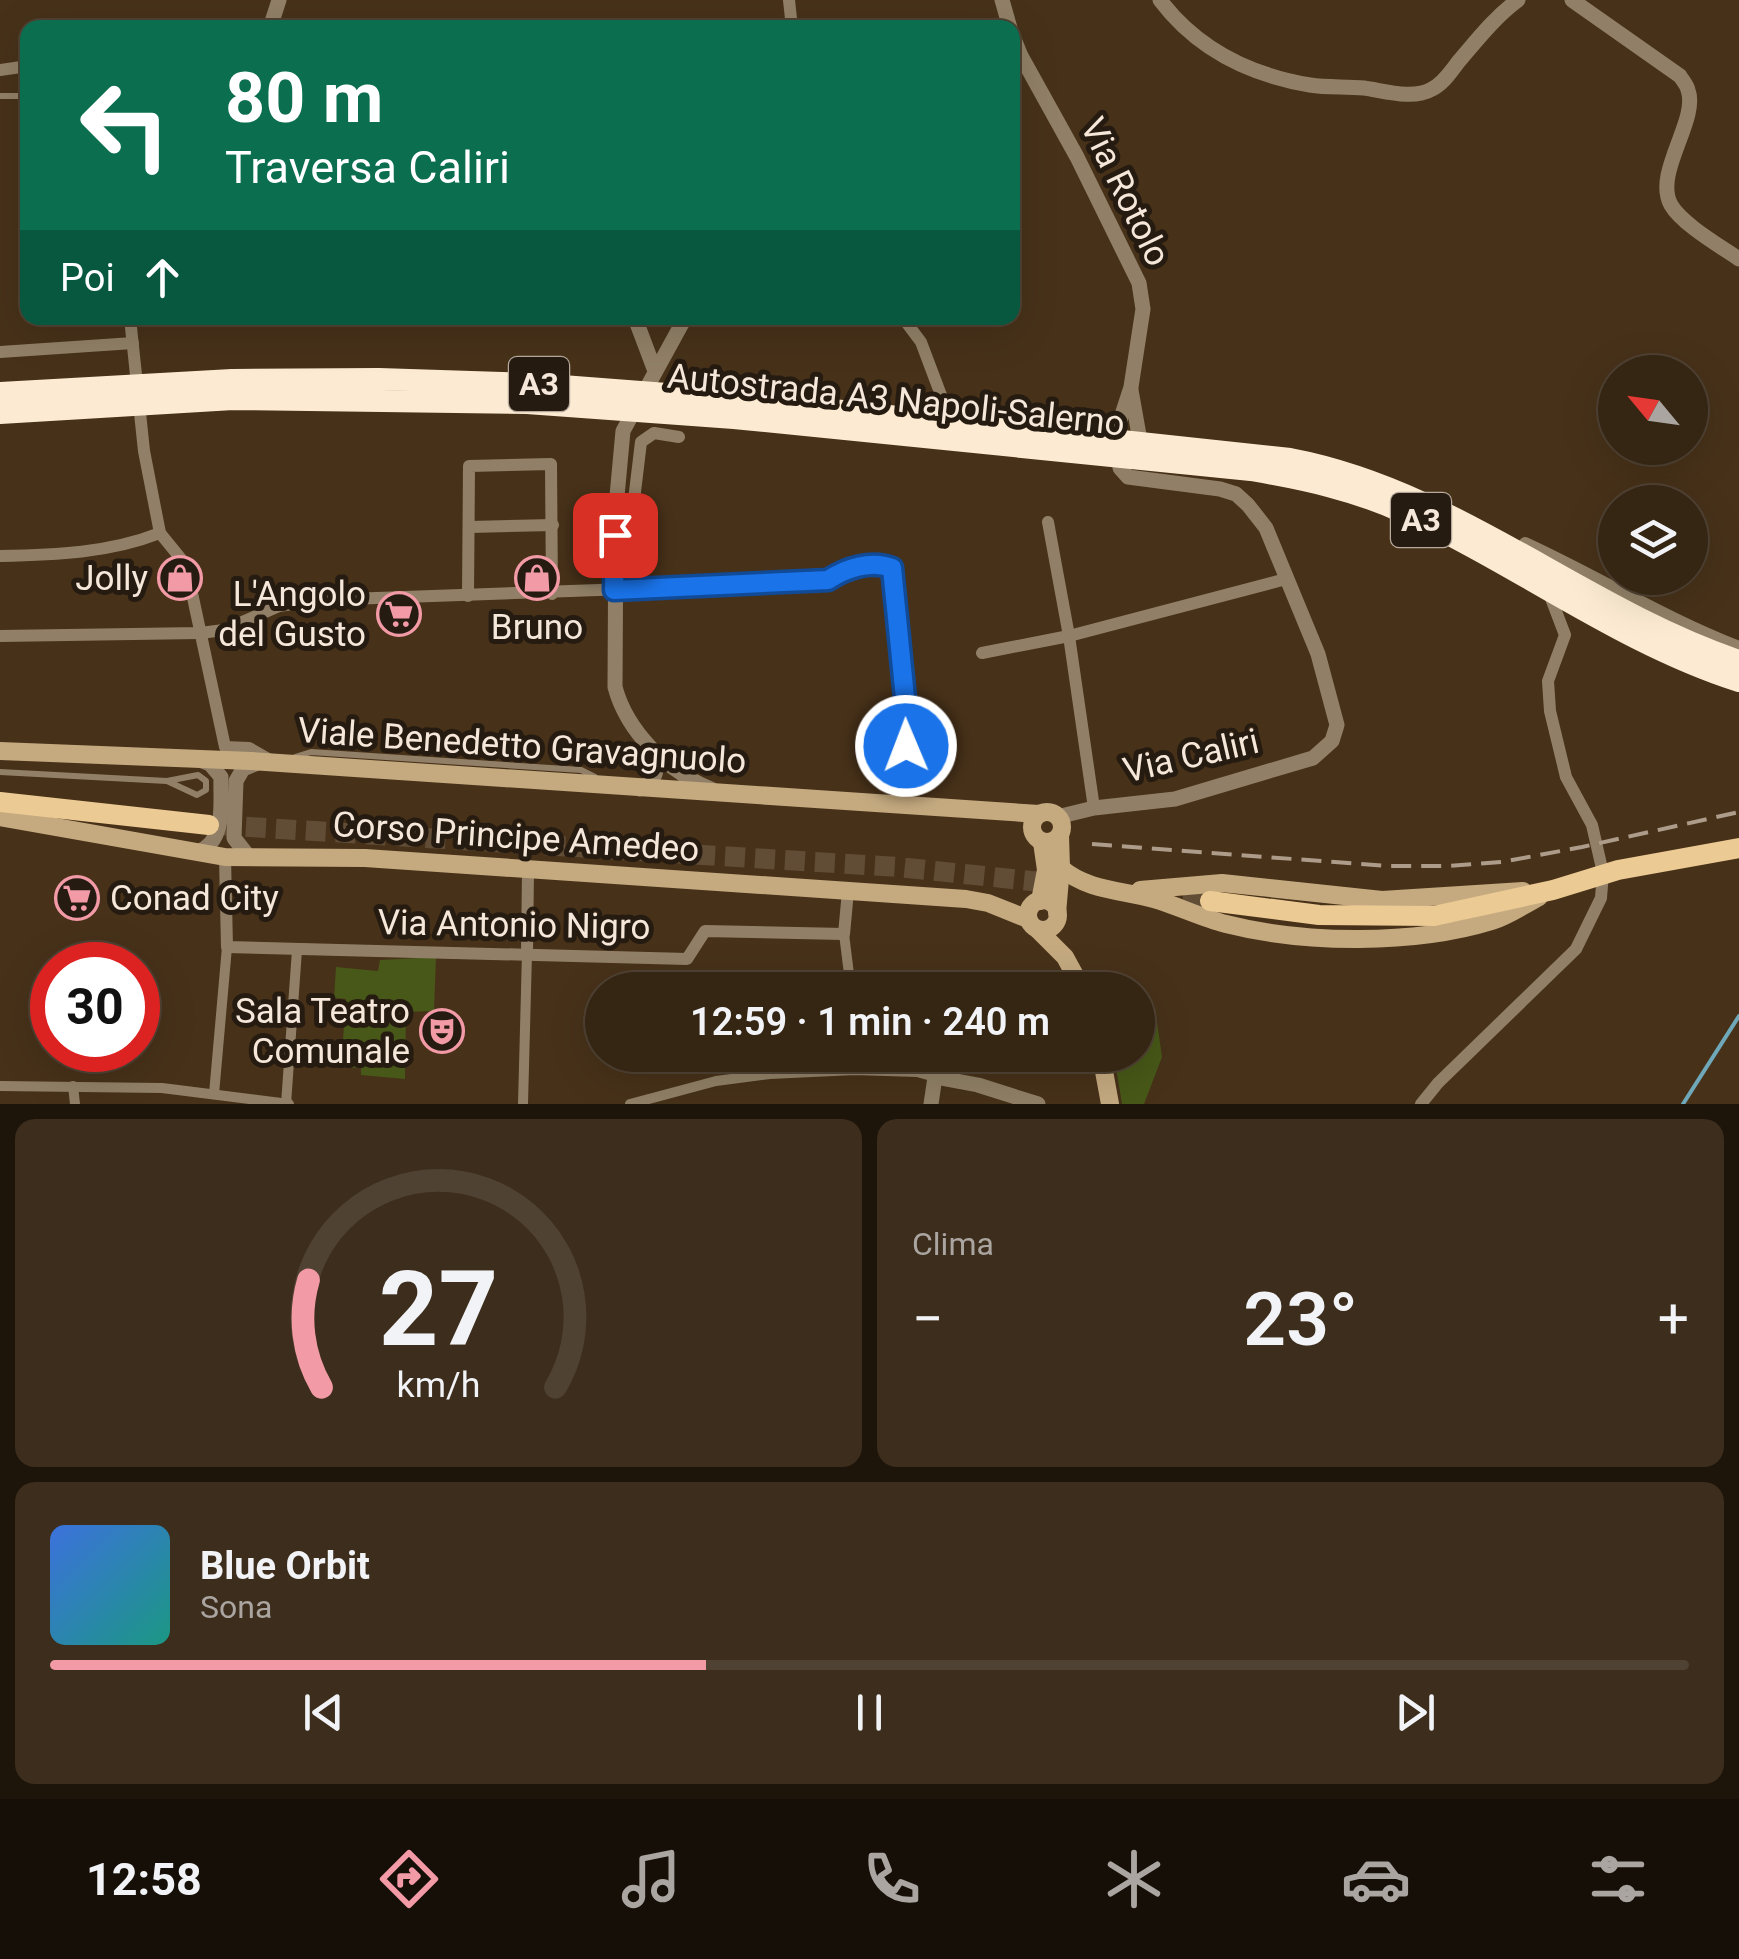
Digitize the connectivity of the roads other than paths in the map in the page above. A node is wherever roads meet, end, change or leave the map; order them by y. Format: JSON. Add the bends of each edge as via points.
{"nodes":[{"id":1,"x":1160,"y":0,"type":"edge"},
{"id":2,"x":1518,"y":0,"type":"edge"},
{"id":3,"x":1572,"y":0,"type":"edge"},
{"id":4,"x":1020,"y":53,"type":"edge"},
{"id":5,"x":1739,"y":260,"type":"edge"},
{"id":6,"x":131,"y":325,"type":"edge"},
{"id":7,"x":639,"y":325,"type":"edge"},
{"id":8,"x":681,"y":325,"type":"edge"},
{"id":9,"x":908,"y":325,"type":"edge"},
{"id":10,"x":133,"y":344,"type":"junction"},
{"id":11,"x":0,"y":352,"type":"edge"},
{"id":12,"x":655,"y":371,"type":"junction"},
{"id":13,"x":1131,"y":386,"type":"junction"},
{"id":14,"x":0,"y":393,"type":"edge"},
{"id":15,"x":944,"y":403,"type":"dead end"},
{"id":16,"x":0,"y":412,"type":"edge"},
{"id":17,"x":679,"y":436,"type":"dead end"},
{"id":18,"x":1075,"y":444,"type":"junction"},
{"id":19,"x":1162,"y":482,"type":"junction"},
{"id":20,"x":1048,"y":522,"type":"dead end"},
{"id":21,"x":552,"y":525,"type":"junction"},
{"id":22,"x":469,"y":527,"type":"junction"},
{"id":23,"x":160,"y":533,"type":"junction"},
{"id":24,"x":0,"y":556,"type":"edge"},
{"id":25,"x":1286,"y":579,"type":"junction"},
{"id":26,"x":614,"y":590,"type":"junction"},
{"id":27,"x":552,"y":594,"type":"junction"},
{"id":28,"x":468,"y":596,"type":"junction"},
{"id":29,"x":200,"y":633,"type":"junction"},
{"id":30,"x":0,"y":636,"type":"edge"},
{"id":31,"x":1069,"y":636,"type":"junction"},
{"id":32,"x":1739,"y":646,"type":"edge"},
{"id":33,"x":982,"y":653,"type":"dead end"},
{"id":34,"x":1739,"y":661,"type":"edge"},
{"id":35,"x":1739,"y":680,"type":"edge"},
{"id":36,"x":1332,"y":741,"type":"joint"},
{"id":37,"x":0,"y":751,"type":"edge"},
{"id":38,"x":656,"y":753,"type":"junction"},
{"id":39,"x":197,"y":759,"type":"junction"},
{"id":40,"x":267,"y":762,"type":"junction"},
{"id":41,"x":0,"y":772,"type":"edge"},
{"id":42,"x":167,"y":781,"type":"junction"},
{"id":43,"x":640,"y":789,"type":"junction"},
{"id":44,"x":715,"y":791,"type":"junction"},
{"id":45,"x":0,"y":802,"type":"edge"},
{"id":46,"x":903,"y":804,"type":"junction"},
{"id":47,"x":1094,"y":808,"type":"junction"},
{"id":48,"x":0,"y":817,"type":"edge"},
{"id":49,"x":209,"y":825,"type":"tunnel mouth"},
{"id":50,"x":1050,"y":827,"type":"junction"},
{"id":51,"x":1739,"y":848,"type":"edge"},
{"id":52,"x":198,"y":852,"type":"junction"},
{"id":53,"x":224,"y":857,"type":"junction"},
{"id":54,"x":249,"y":857,"type":"junction"},
{"id":55,"x":1062,"y":868,"type":"junction"},
{"id":56,"x":528,"y":870,"type":"junction"},
{"id":57,"x":1096,"y":888,"type":"junction"},
{"id":58,"x":848,"y":890,"type":"junction"},
{"id":59,"x":1553,"y":890,"type":"junction"},
{"id":60,"x":1126,"y":891,"type":"junction"},
{"id":61,"x":1210,"y":902,"type":"tunnel mouth"},
{"id":62,"x":1045,"y":921,"type":"junction"},
{"id":63,"x":844,"y":934,"type":"junction"},
{"id":64,"x":227,"y":947,"type":"junction"},
{"id":65,"x":297,"y":950,"type":"junction"},
{"id":66,"x":527,"y":954,"type":"junction"},
{"id":67,"x":849,"y":972,"type":"edge"},
{"id":68,"x":1072,"y":972,"type":"edge"},
{"id":69,"x":812,"y":1072,"type":"edge"},
{"id":70,"x":918,"y":1072,"type":"edge"},
{"id":71,"x":1102,"y":1072,"type":"edge"},
{"id":72,"x":1104,"y":1072,"type":"edge"},
{"id":73,"x":935,"y":1077,"type":"junction"},
{"id":74,"x":0,"y":1086,"type":"edge"},
{"id":75,"x":73,"y":1086,"type":"junction"},
{"id":76,"x":214,"y":1094,"type":"junction"},
{"id":77,"x":934,"y":1102,"type":"edge"},
{"id":78,"x":75,"y":1104,"type":"edge"},
{"id":79,"x":288,"y":1104,"type":"edge"},
{"id":80,"x":524,"y":1104,"type":"edge"},
{"id":81,"x":630,"y":1104,"type":"edge"},
{"id":82,"x":1038,"y":1104,"type":"edge"},
{"id":83,"x":1097,"y":1104,"type":"edge"},
{"id":84,"x":1110,"y":1104,"type":"edge"},
{"id":85,"x":1421,"y":1104,"type":"edge"}],
"edges":[{"from":1,"to":2,"type":"street","via":[[1207,48],[1260,72],[1313,86],[1410,94],[1442,83]]},
{"from":3,"to":5,"type":"street","via":[[1680,76],[1690,106],[1666,187],[1670,204]]},
{"from":4,"to":13,"type":"street","name":"Via Rotolo","via":[[1139,283],[1144,309]]},
{"from":6,"to":10,"type":"street"},
{"from":7,"to":12,"type":"street"},
{"from":8,"to":12,"type":"street"},
{"from":9,"to":15,"type":"street"},
{"from":10,"to":11,"type":"street"},
{"from":10,"to":23,"type":"street"},
{"from":12,"to":26,"type":"street","via":[[623,431]]},
{"from":13,"to":19,"type":"street","name":"Via Rotolo","via":[[1148,469]]},
{"from":13,"to":19,"type":"street","name":"Via Rotolo","via":[[1118,426],[1120,468],[1128,476]]},
{"from":14,"to":18,"type":"highway","name":"Autostrada A3 Napoli-Salerno","number":"A3","via":[[232,380],[474,381],[732,398]]},
{"from":16,"to":18,"type":"highway","name":"Autostrada A3 Napoli-Salerno","number":"A3","via":[[233,399],[509,402]]},
{"from":17,"to":26,"type":"street","via":[[654,434],[641,442],[625,575]]},
{"from":18,"to":34,"type":"highway","name":"Autostrada A3 Napoli-Salerno","number":"A3","via":[[1272,456],[1369,479],[1467,523],[1643,620]]},
{"from":18,"to":35,"type":"highway","name":"Autostrada A3 Napoli-Salerno","number":"A3","via":[[1265,472],[1364,496],[1675,656]]},
{"from":19,"to":25,"type":"street","name":"Via Rotolo","via":[[1236,494],[1266,528]]},
{"from":20,"to":31,"type":"street"},
{"from":21,"to":22,"type":"street"},
{"from":21,"to":22,"type":"street","via":[[551,464],[535,464],[469,466]]},
{"from":21,"to":27,"type":"street"},
{"from":22,"to":28,"type":"street"},
{"from":23,"to":24,"type":"street","via":[[126,546]]},
{"from":23,"to":29,"type":"street","via":[[186,565]]},
{"from":25,"to":31,"type":"street"},
{"from":25,"to":36,"type":"street","name":"Via Rotolo","via":[[1327,684],[1336,726]]},
{"from":26,"to":27,"type":"street"},
{"from":26,"to":38,"type":"street","via":[[614,687],[630,722]]},
{"from":26,"to":46,"type":"street","via":[[828,580],[846,568],[892,568],[907,718]]},
{"from":27,"to":28,"type":"street"},
{"from":28,"to":29,"type":"street","via":[[320,600],[278,606],[224,630]]},
{"from":29,"to":30,"type":"street"},
{"from":29,"to":40,"type":"street","via":[[226,747],[250,748]]},
{"from":31,"to":33,"type":"street"},
{"from":31,"to":47,"type":"street"},
{"from":32,"to":85,"type":"street","via":[[1525,542],[1563,623],[1548,681],[1550,710],[1566,777],[1592,825],[1600,898],[1576,948]]},
{"from":36,"to":47,"type":"street","name":"Via Caliri","via":[[1313,758],[1175,799]]},
{"from":37,"to":39,"type":"main road","name":"Viale Benedetto Gravagnuolo"},
{"from":38,"to":43,"type":"street","via":[[652,782]]},
{"from":38,"to":44,"type":"street"},
{"from":39,"to":40,"type":"main road","name":"Viale Benedetto Gravagnuolo"},
{"from":39,"to":52,"type":"street","via":[[221,777],[218,833],[214,844]]},
{"from":40,"to":43,"type":"main road","name":"Viale Benedetto Gravagnuolo"},
{"from":40,"to":54,"type":"street","via":[[243,769],[236,781],[234,838]]},
{"from":41,"to":42,"type":"lane"},
{"from":42,"to":42,"type":"lane","via":[[197,795],[206,790],[198,775]]},
{"from":43,"to":44,"type":"main road","name":"Viale Benedetto Gravagnuolo"},
{"from":44,"to":46,"type":"main road","name":"Viale Benedetto Gravagnuolo"},
{"from":45,"to":49,"type":"main road"},
{"from":46,"to":50,"type":"main road","name":"Viale Benedetto Gravagnuolo"},
{"from":47,"to":50,"type":"street","name":"Via Caliri"},
{"from":48,"to":52,"type":"main road","name":"Corso Principe Amedeo"},
{"from":50,"to":55,"type":"main road"},
{"from":50,"to":62,"type":"main road","name":"Corso Principe Amedeo","via":[[1040,900],[1049,902]]},
{"from":51,"to":59,"type":"main road","via":[[1618,870]]},
{"from":52,"to":53,"type":"main road","name":"Corso Principe Amedeo"},
{"from":53,"to":54,"type":"main road","name":"Corso Principe Amedeo"},
{"from":53,"to":64,"type":"street"},
{"from":54,"to":56,"type":"main road","name":"Corso Principe Amedeo"},
{"from":55,"to":57,"type":"main road"},
{"from":55,"to":62,"type":"main road"},
{"from":56,"to":58,"type":"main road","name":"Corso Principe Amedeo"},
{"from":56,"to":66,"type":"street"},
{"from":57,"to":60,"type":"main road"},
{"from":57,"to":62,"type":"main road"},
{"from":58,"to":62,"type":"main road","name":"Corso Principe Amedeo","via":[[977,900]]},
{"from":58,"to":63,"type":"street"},
{"from":59,"to":60,"type":"main road","via":[[1382,900],[1222,883]]},
{"from":59,"to":60,"type":"main road","via":[[1494,921],[1364,938],[1226,924]]},
{"from":59,"to":61,"type":"main road","via":[[1434,916],[1319,915]]},
{"from":62,"to":68,"type":"main road","name":"Corso Principe Amedeo"},
{"from":63,"to":66,"type":"street","name":"Via Antonio Nigro","via":[[704,931],[687,959]]},
{"from":63,"to":67,"type":"street"},
{"from":64,"to":65,"type":"street","name":"Via Antonio Nigro"},
{"from":64,"to":76,"type":"street"},
{"from":65,"to":66,"type":"street","name":"Via Antonio Nigro"},
{"from":65,"to":79,"type":"street"},
{"from":66,"to":80,"type":"street"},
{"from":69,"to":81,"type":"street","via":[[716,1081]]},
{"from":70,"to":73,"type":"street"},
{"from":71,"to":83,"type":"main road"},
{"from":72,"to":84,"type":"main road"},
{"from":73,"to":77,"type":"street"},
{"from":73,"to":82,"type":"street"},
{"from":74,"to":75,"type":"street"},
{"from":75,"to":76,"type":"street"},
{"from":75,"to":78,"type":"street"},
{"from":76,"to":79,"type":"street"},
{"from":83,"to":84,"type":"main road"}]}
